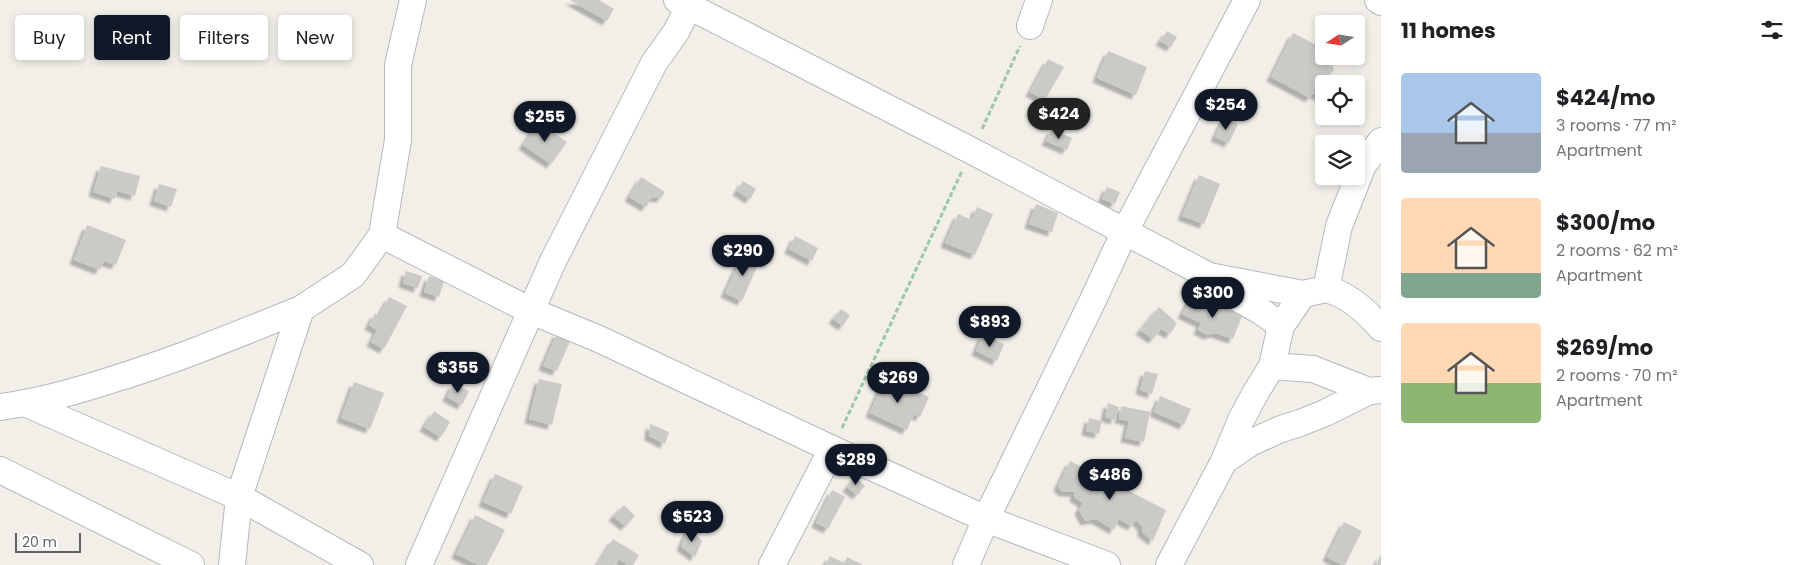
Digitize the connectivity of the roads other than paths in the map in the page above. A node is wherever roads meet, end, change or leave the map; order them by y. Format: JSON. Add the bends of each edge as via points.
{"nodes":[{"id":1,"x":413,"y":0,"type":"edge"},
{"id":2,"x":1039,"y":0,"type":"edge"},
{"id":3,"x":1247,"y":0,"type":"edge"},
{"id":4,"x":686,"y":2,"type":"edge"},
{"id":5,"x":1030,"y":26,"type":"road end"},
{"id":6,"x":1381,"y":141,"type":"edge"},
{"id":7,"x":1125,"y":231,"type":"junction"},
{"id":8,"x":382,"y":235,"type":"junction"},
{"id":9,"x":1209,"y":276,"type":"junction"},
{"id":10,"x":1314,"y":292,"type":"junction"},
{"id":11,"x":302,"y":309,"type":"junction"},
{"id":12,"x":531,"y":310,"type":"junction"},
{"id":13,"x":1281,"y":326,"type":"junction"},
{"id":14,"x":1381,"y":328,"type":"edge"},
{"id":15,"x":1272,"y":366,"type":"junction"},
{"id":16,"x":1375,"y":390,"type":"edge"},
{"id":17,"x":27,"y":404,"type":"junction"},
{"id":18,"x":0,"y":407,"type":"edge"},
{"id":19,"x":832,"y":449,"type":"junction"},
{"id":20,"x":1224,"y":461,"type":"junction"},
{"id":21,"x":0,"y":470,"type":"edge"},
{"id":22,"x":239,"y":497,"type":"junction"},
{"id":23,"x":986,"y":518,"type":"junction"},
{"id":24,"x":191,"y":565,"type":"edge"},
{"id":25,"x":232,"y":565,"type":"edge"},
{"id":26,"x":360,"y":565,"type":"edge"},
{"id":27,"x":419,"y":565,"type":"edge"},
{"id":28,"x":772,"y":565,"type":"edge"},
{"id":29,"x":966,"y":565,"type":"edge"},
{"id":30,"x":1107,"y":565,"type":"edge"},
{"id":31,"x":1169,"y":565,"type":"edge"}],
"edges":[{"from":1,"to":8,"type":"street","via":[[398,65],[398,140]]},
{"from":2,"to":5,"type":"street"},
{"from":3,"to":7,"type":"street"},
{"from":4,"to":7,"type":"street"},
{"from":4,"to":12,"type":"street","via":[[676,32],[654,63]]},
{"from":6,"to":10,"type":"street","via":[[1363,165]]},
{"from":7,"to":9,"type":"street"},
{"from":7,"to":23,"type":"street"},
{"from":8,"to":11,"type":"street","via":[[353,275]]},
{"from":8,"to":12,"type":"street"},
{"from":9,"to":10,"type":"street"},
{"from":9,"to":13,"type":"street"},
{"from":10,"to":13,"type":"street"},
{"from":10,"to":14,"type":"street","via":[[1338,292]]},
{"from":11,"to":17,"type":"street","via":[[186,356]]},
{"from":11,"to":22,"type":"street"},
{"from":12,"to":19,"type":"street"},
{"from":12,"to":27,"type":"street"},
{"from":13,"to":15,"type":"street"},
{"from":15,"to":16,"type":"street","via":[[1312,369]]},
{"from":15,"to":20,"type":"street","via":[[1241,420]]},
{"from":16,"to":20,"type":"street","via":[[1250,443]]},
{"from":17,"to":18,"type":"street"},
{"from":17,"to":22,"type":"street"},
{"from":19,"to":23,"type":"street"},
{"from":19,"to":28,"type":"street"},
{"from":20,"to":31,"type":"street"},
{"from":21,"to":24,"type":"street"},
{"from":22,"to":25,"type":"street"},
{"from":22,"to":26,"type":"street"},
{"from":23,"to":29,"type":"street"},
{"from":23,"to":30,"type":"street"}]}
